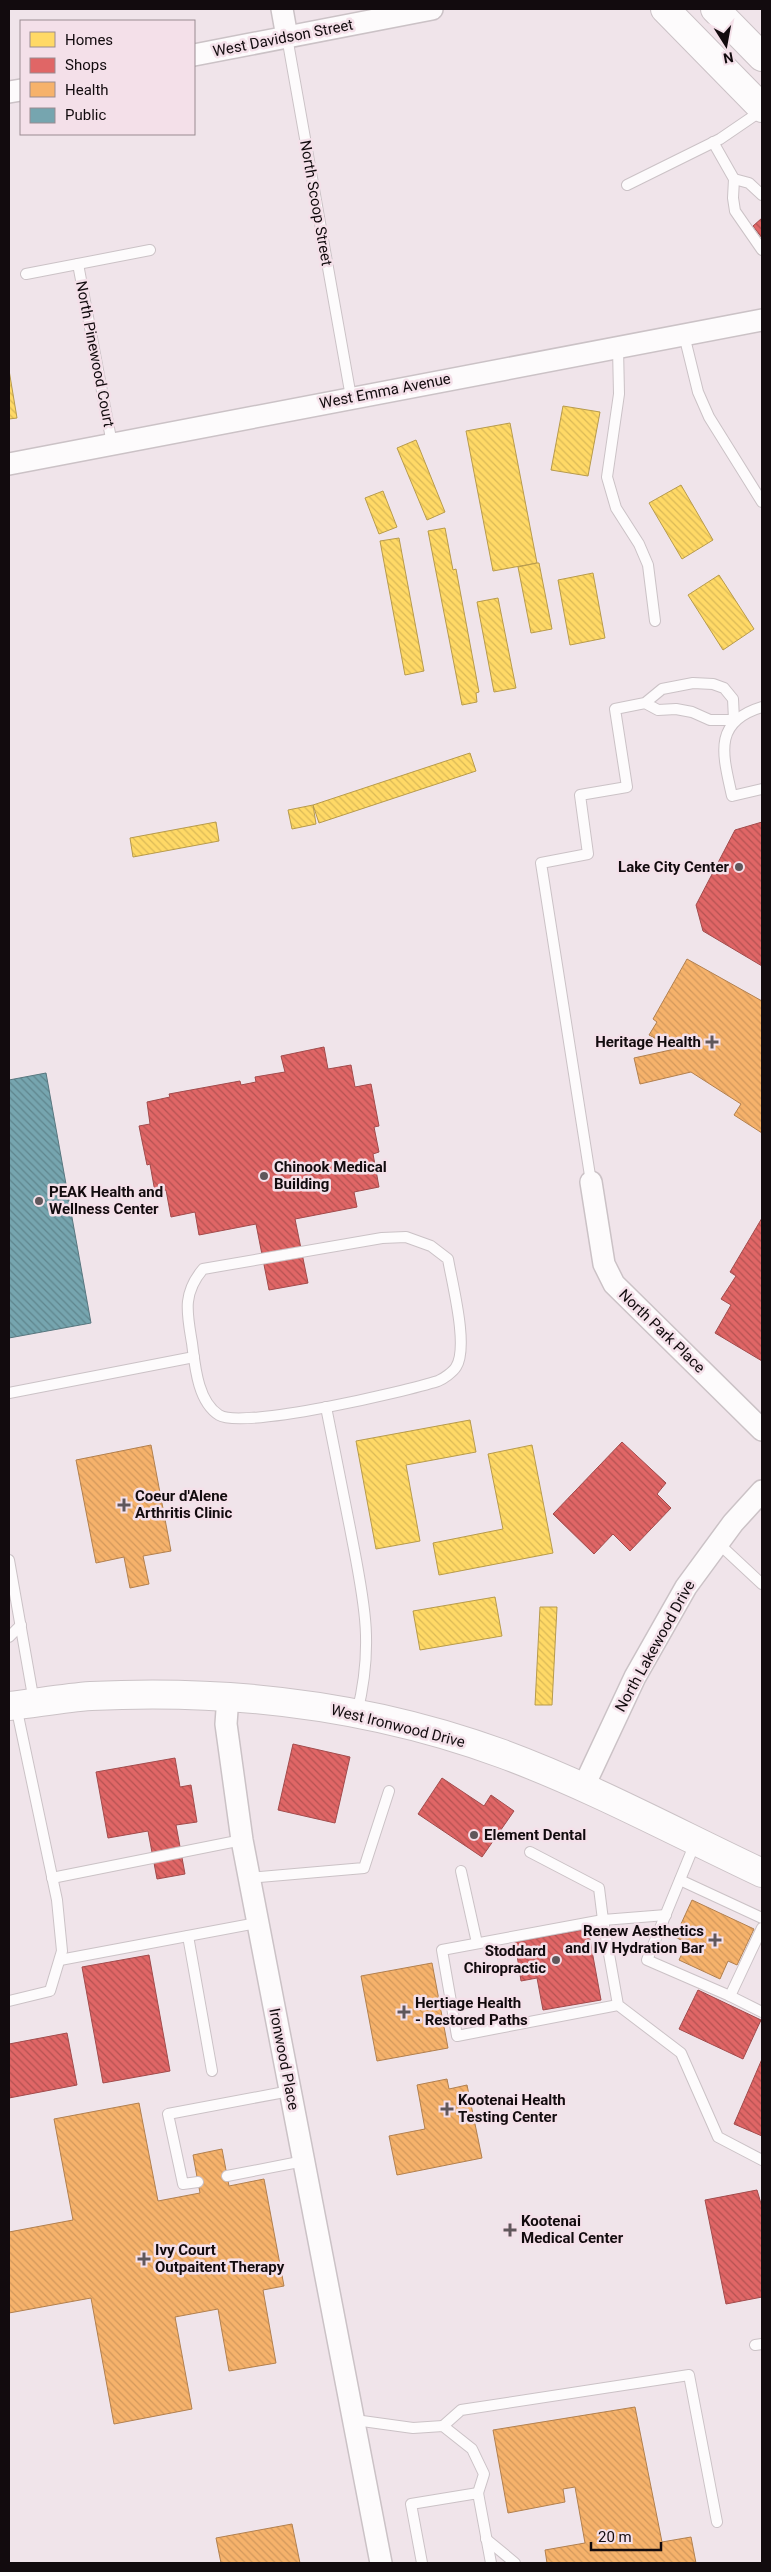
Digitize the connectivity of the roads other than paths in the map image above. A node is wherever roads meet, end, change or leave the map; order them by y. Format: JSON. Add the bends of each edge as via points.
{"nodes":[{"id":1,"x":282,"y":9,"type":"edge"},
{"id":2,"x":432,"y":9,"type":"edge"},
{"id":3,"x":665,"y":9,"type":"edge"},
{"id":4,"x":714,"y":9,"type":"edge"},
{"id":5,"x":287,"y":37,"type":"junction"},
{"id":6,"x":195,"y":55,"type":"edge"},
{"id":7,"x":762,"y":57,"type":"edge"},
{"id":8,"x":762,"y":109,"type":"edge"},
{"id":9,"x":713,"y":142,"type":"junction"},
{"id":10,"x":734,"y":179,"type":"junction"},
{"id":11,"x":627,"y":186,"type":"dead end"},
{"id":12,"x":762,"y":195,"type":"edge"},
{"id":13,"x":150,"y":250,"type":"dead end"},
{"id":14,"x":762,"y":250,"type":"edge"},
{"id":15,"x":78,"y":264,"type":"junction"},
{"id":16,"x":26,"y":274,"type":"dead end"},
{"id":17,"x":762,"y":320,"type":"edge"},
{"id":18,"x":684,"y":335,"type":"junction"},
{"id":19,"x":618,"y":348,"type":"junction"},
{"id":20,"x":351,"y":397,"type":"junction"},
{"id":21,"x":112,"y":444,"type":"junction"},
{"id":22,"x":9,"y":464,"type":"edge"},
{"id":23,"x":762,"y":502,"type":"edge"},
{"id":24,"x":655,"y":621,"type":"dead end"},
{"id":25,"x":645,"y":703,"type":"junction"},
{"id":26,"x":762,"y":707,"type":"edge"},
{"id":27,"x":734,"y":720,"type":"junction"},
{"id":28,"x":762,"y":789,"type":"edge"},
{"id":29,"x":592,"y":1182,"type":"joint"},
{"id":30,"x":194,"y":1357,"type":"junction"},
{"id":31,"x":9,"y":1393,"type":"edge"},
{"id":32,"x":326,"y":1407,"type":"junction"},
{"id":33,"x":762,"y":1430,"type":"edge"},
{"id":34,"x":762,"y":1491,"type":"edge"},
{"id":35,"x":718,"y":1543,"type":"junction"},
{"id":36,"x":9,"y":1560,"type":"edge"},
{"id":37,"x":762,"y":1584,"type":"edge"},
{"id":38,"x":9,"y":1622,"type":"edge"},
{"id":39,"x":21,"y":1625,"type":"junction"},
{"id":40,"x":9,"y":1637,"type":"edge"},
{"id":41,"x":228,"y":1696,"type":"junction"},
{"id":42,"x":20,"y":1705,"type":"edge"},
{"id":43,"x":356,"y":1714,"type":"junction"},
{"id":44,"x":583,"y":1788,"type":"junction"},
{"id":45,"x":388,"y":1791,"type":"dead end"},
{"id":46,"x":242,"y":1840,"type":"junction"},
{"id":47,"x":696,"y":1842,"type":"junction"},
{"id":48,"x":530,"y":1852,"type":"dead end"},
{"id":49,"x":461,"y":1872,"type":"dead end"},
{"id":50,"x":762,"y":1873,"type":"edge"},
{"id":51,"x":52,"y":1878,"type":"junction"},
{"id":52,"x":249,"y":1878,"type":"junction"},
{"id":53,"x":680,"y":1880,"type":"junction"},
{"id":54,"x":666,"y":1915,"type":"junction"},
{"id":55,"x":762,"y":1918,"type":"edge"},
{"id":56,"x":603,"y":1920,"type":"junction"},
{"id":57,"x":257,"y":1923,"type":"junction"},
{"id":58,"x":762,"y":1928,"type":"edge"},
{"id":59,"x":188,"y":1936,"type":"junction"},
{"id":60,"x":477,"y":1943,"type":"junction"},
{"id":61,"x":60,"y":1960,"type":"junction"},
{"id":62,"x":730,"y":1996,"type":"junction"},
{"id":63,"x":9,"y":2001,"type":"edge"},
{"id":64,"x":618,"y":2005,"type":"junction"},
{"id":65,"x":762,"y":2012,"type":"edge"},
{"id":66,"x":212,"y":2071,"type":"dead end"},
{"id":67,"x":290,"y":2091,"type":"junction"},
{"id":68,"x":762,"y":2160,"type":"edge"},
{"id":69,"x":304,"y":2161,"type":"junction"},
{"id":70,"x":227,"y":2176,"type":"dead end"},
{"id":71,"x":198,"y":2182,"type":"dead end"},
{"id":72,"x":355,"y":2420,"type":"junction"},
{"id":73,"x":443,"y":2426,"type":"junction"},
{"id":74,"x":478,"y":2493,"type":"junction"},
{"id":75,"x":717,"y":2522,"type":"dead end"},
{"id":76,"x":486,"y":2539,"type":"junction"},
{"id":77,"x":382,"y":2563,"type":"edge"},
{"id":78,"x":422,"y":2563,"type":"edge"},
{"id":79,"x":491,"y":2563,"type":"edge"},
{"id":80,"x":515,"y":2563,"type":"edge"}],
"edges":[{"from":1,"to":5,"type":"street","name":"North Scoop Street"},
{"from":2,"to":5,"type":"street","name":"West Davidson Street"},
{"from":3,"to":8,"type":"street"},
{"from":4,"to":7,"type":"street"},
{"from":5,"to":6,"type":"street","name":"West Davidson Street"},
{"from":5,"to":20,"type":"lane","name":"North Scoop Street"},
{"from":8,"to":9,"type":"lane"},
{"from":9,"to":10,"type":"lane"},
{"from":9,"to":11,"type":"lane"},
{"from":10,"to":12,"type":"lane","via":[[749,183]]},
{"from":10,"to":14,"type":"lane","via":[[735,211]]},
{"from":13,"to":15,"type":"lane"},
{"from":15,"to":16,"type":"lane"},
{"from":15,"to":21,"type":"lane","name":"North Pinewood Court"},
{"from":17,"to":18,"type":"street","name":"West Emma Avenue"},
{"from":18,"to":19,"type":"street","name":"West Emma Avenue"},
{"from":18,"to":23,"type":"lane","via":[[698,392],[709,417]]},
{"from":19,"to":20,"type":"street","name":"West Emma Avenue"},
{"from":19,"to":24,"type":"lane","via":[[620,394],[607,477],[616,508],[648,565]]},
{"from":20,"to":21,"type":"street","name":"West Emma Avenue"},
{"from":21,"to":22,"type":"street","name":"West Emma Avenue"},
{"from":25,"to":27,"type":"lane","via":[[658,710],[692,712],[710,720]]},
{"from":25,"to":27,"type":"lane","via":[[662,689],[693,682],[713,684],[724,688],[733,699]]},
{"from":25,"to":29,"type":"lane","via":[[615,709],[627,787],[580,795],[588,854],[541,863]]},
{"from":26,"to":27,"type":"lane"},
{"from":27,"to":28,"type":"lane","via":[[722,754],[732,796]]},
{"from":29,"to":33,"type":"street","name":"North Park Place","via":[[604,1264],[614,1284]]},
{"from":30,"to":31,"type":"lane"},
{"from":30,"to":32,"type":"lane","via":[[205,1402],[220,1416],[262,1417]]},
{"from":30,"to":32,"type":"lane","via":[[186,1307],[195,1279],[203,1269],[382,1238],[406,1237],[431,1246],[448,1259],[460,1339],[456,1367],[440,1380]]},
{"from":32,"to":43,"type":"lane","via":[[366,1608],[365,1682]]},
{"from":34,"to":35,"type":"street","name":"North Lakewood Drive"},
{"from":35,"to":37,"type":"lane"},
{"from":35,"to":44,"type":"street","name":"North Lakewood Drive","via":[[686,1587],[635,1677]]},
{"from":36,"to":39,"type":"lane"},
{"from":38,"to":39,"type":"lane"},
{"from":39,"to":40,"type":"lane"},
{"from":39,"to":42,"type":"lane"},
{"from":41,"to":42,"type":"street","name":"West Ironwood Drive","via":[[90,1696]]},
{"from":41,"to":43,"type":"street","name":"West Ironwood Drive","via":[[283,1701]]},
{"from":41,"to":46,"type":"street","name":"Ironwood Place","via":[[226,1724]]},
{"from":42,"to":51,"type":"lane"},
{"from":43,"to":44,"type":"street","name":"West Ironwood Drive","via":[[437,1733],[496,1752]]},
{"from":44,"to":47,"type":"street","name":"West Ironwood Drive"},
{"from":45,"to":52,"type":"lane","via":[[364,1868]]},
{"from":46,"to":51,"type":"lane"},
{"from":46,"to":52,"type":"street","name":"Ironwood Place"},
{"from":47,"to":50,"type":"street","name":"West Ironwood Drive"},
{"from":47,"to":53,"type":"lane"},
{"from":48,"to":56,"type":"lane","via":[[600,1888]]},
{"from":49,"to":60,"type":"lane"},
{"from":51,"to":61,"type":"lane","via":[[62,1951]]},
{"from":52,"to":57,"type":"street","name":"Ironwood Place"},
{"from":53,"to":54,"type":"lane"},
{"from":53,"to":55,"type":"lane"},
{"from":54,"to":56,"type":"lane"},
{"from":54,"to":62,"type":"lane","via":[[647,1960]]},
{"from":56,"to":60,"type":"lane"},
{"from":56,"to":64,"type":"lane"},
{"from":57,"to":59,"type":"lane"},
{"from":57,"to":67,"type":"street","name":"Ironwood Place"},
{"from":58,"to":62,"type":"lane"},
{"from":59,"to":61,"type":"lane"},
{"from":59,"to":66,"type":"lane"},
{"from":60,"to":64,"type":"lane","via":[[442,1950],[457,2036]]},
{"from":61,"to":63,"type":"lane","via":[[50,1991]]},
{"from":62,"to":65,"type":"lane"},
{"from":64,"to":68,"type":"lane","via":[[681,2053],[718,2137]]},
{"from":67,"to":69,"type":"street","name":"Ironwood Place"},
{"from":67,"to":71,"type":"lane","via":[[168,2114],[184,2184]]},
{"from":69,"to":70,"type":"lane"},
{"from":69,"to":72,"type":"street","name":"Ironwood Place"},
{"from":72,"to":73,"type":"lane","via":[[414,2428]]},
{"from":72,"to":77,"type":"street","name":"Ironwood Place"},
{"from":73,"to":74,"type":"lane","via":[[472,2450],[484,2474]]},
{"from":73,"to":75,"type":"lane","via":[[462,2410],[689,2375]]},
{"from":74,"to":76,"type":"lane"},
{"from":74,"to":78,"type":"lane","via":[[411,2504]]},
{"from":76,"to":79,"type":"lane"},
{"from":76,"to":80,"type":"lane"}]}
